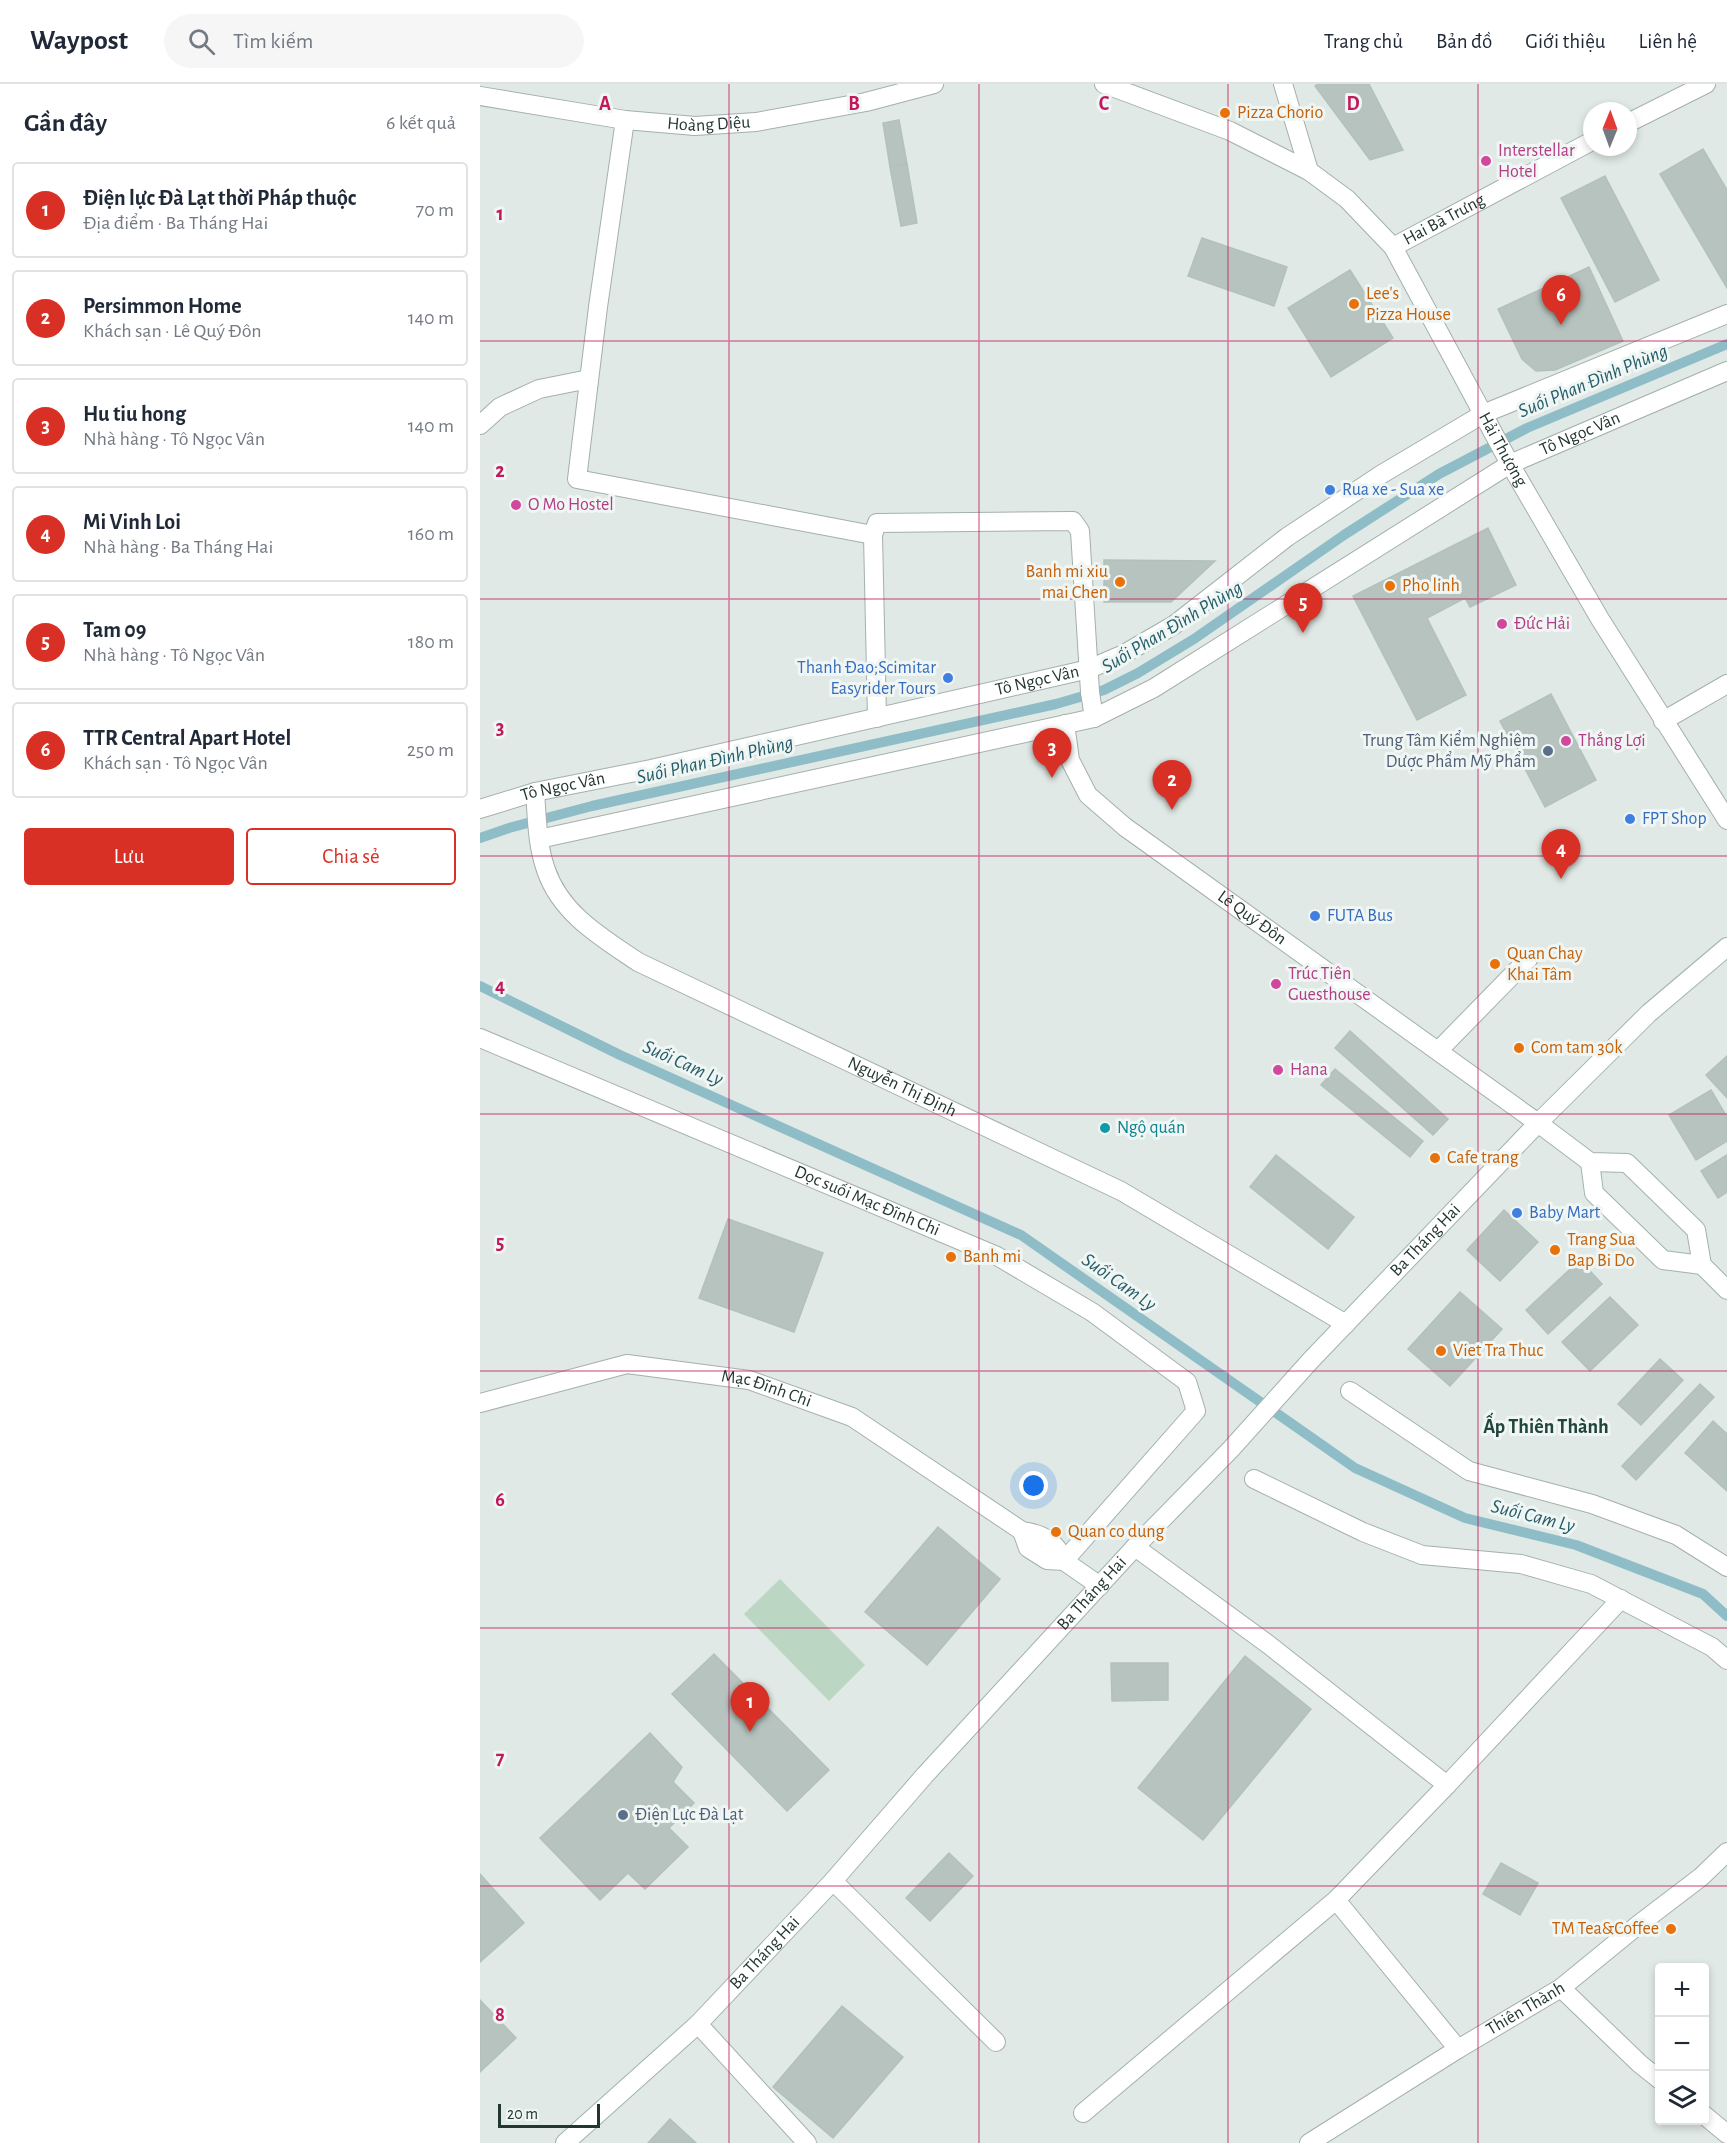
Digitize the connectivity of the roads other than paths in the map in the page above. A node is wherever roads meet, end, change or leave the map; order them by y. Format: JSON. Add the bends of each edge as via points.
{"nodes":[{"id":1,"x":934,"y":84,"type":"edge"},
{"id":2,"x":1104,"y":84,"type":"edge"},
{"id":3,"x":1283,"y":84,"type":"edge"},
{"id":4,"x":1706,"y":84,"type":"edge"},
{"id":5,"x":480,"y":96,"type":"edge"},
{"id":6,"x":1637,"y":118,"type":"edge"},
{"id":7,"x":625,"y":120,"type":"junction"},
{"id":8,"x":1583,"y":146,"type":"edge"},
{"id":9,"x":1309,"y":171,"type":"junction"},
{"id":10,"x":1393,"y":247,"type":"junction"},
{"id":11,"x":1727,"y":314,"type":"edge"},
{"id":12,"x":1727,"y":371,"type":"edge"},
{"id":13,"x":589,"y":379,"type":"junction"},
{"id":14,"x":1484,"y":414,"type":"junction"},
{"id":15,"x":480,"y":425,"type":"edge"},
{"id":16,"x":1510,"y":464,"type":"junction"},
{"id":17,"x":873,"y":535,"type":"junction"},
{"id":18,"x":1089,"y":669,"type":"junction"},
{"id":19,"x":1727,"y":684,"type":"edge"},
{"id":20,"x":1093,"y":714,"type":"junction"},
{"id":21,"x":877,"y":718,"type":"junction"},
{"id":22,"x":1663,"y":721,"type":"junction"},
{"id":23,"x":1065,"y":724,"type":"junction"},
{"id":24,"x":536,"y":798,"type":"junction"},
{"id":25,"x":480,"y":809,"type":"edge"},
{"id":26,"x":1727,"y":820,"type":"edge"},
{"id":27,"x":539,"y":839,"type":"junction"},
{"id":28,"x":1727,"y":947,"type":"edge"},
{"id":29,"x":1529,"y":958,"type":"dead end"},
{"id":30,"x":480,"y":1038,"type":"edge"},
{"id":31,"x":1438,"y":1051,"type":"junction"},
{"id":32,"x":1538,"y":1123,"type":"junction"},
{"id":33,"x":1590,"y":1162,"type":"junction"},
{"id":34,"x":1702,"y":1265,"type":"junction"},
{"id":35,"x":1727,"y":1290,"type":"edge"},
{"id":36,"x":1346,"y":1324,"type":"junction"},
{"id":37,"x":1350,"y":1391,"type":"dead end"},
{"id":38,"x":480,"y":1403,"type":"edge"},
{"id":39,"x":1254,"y":1479,"type":"dead end"},
{"id":40,"x":1135,"y":1547,"type":"junction"},
{"id":41,"x":1064,"y":1561,"type":"junction"},
{"id":42,"x":1727,"y":1567,"type":"edge"},
{"id":43,"x":1100,"y":1586,"type":"junction"},
{"id":44,"x":1621,"y":1599,"type":"junction"},
{"id":45,"x":1727,"y":1660,"type":"edge"},
{"id":46,"x":1447,"y":1785,"type":"junction"},
{"id":47,"x":1727,"y":1852,"type":"edge"},
{"id":48,"x":833,"y":1881,"type":"junction"},
{"id":49,"x":1336,"y":1900,"type":"junction"},
{"id":50,"x":1561,"y":1988,"type":"junction"},
{"id":51,"x":698,"y":2024,"type":"junction"},
{"id":52,"x":996,"y":2042,"type":"dead end"},
{"id":53,"x":1458,"y":2049,"type":"junction"},
{"id":54,"x":1655,"y":2077,"type":"edge"},
{"id":55,"x":1083,"y":2113,"type":"dead end"},
{"id":56,"x":1709,"y":2119,"type":"edge"},
{"id":57,"x":1727,"y":2134,"type":"edge"},
{"id":58,"x":566,"y":2143,"type":"edge"},
{"id":59,"x":807,"y":2143,"type":"edge"},
{"id":60,"x":1309,"y":2143,"type":"edge"}],
"edges":[{"from":1,"to":7,"type":"street","name":"Hoàng Diệu","via":[[866,102],[756,122],[695,126]]},
{"from":2,"to":9,"type":"street","via":[[1230,131]]},
{"from":3,"to":9,"type":"street"},
{"from":4,"to":6,"type":"street"},
{"from":5,"to":7,"type":"street","name":"Hoàng Diệu"},
{"from":7,"to":13,"type":"street"},
{"from":8,"to":10,"type":"street","name":"Hai Bà Trưng"},
{"from":9,"to":10,"type":"street","name":"Hải Thượng","via":[[1347,199]]},
{"from":10,"to":14,"type":"street","name":"Hải Thượng"},
{"from":11,"to":14,"type":"street","name":"Tô Ngọc Vân"},
{"from":12,"to":16,"type":"street","name":"Tô Ngọc Vân"},
{"from":13,"to":15,"type":"street","via":[[539,389],[500,407]]},
{"from":13,"to":17,"type":"street","via":[[577,479]]},
{"from":14,"to":16,"type":"street","name":"Hải Thượng"},
{"from":14,"to":18,"type":"street","name":"Tô Ngọc Vân","via":[[1382,474],[1287,537],[1174,625]]},
{"from":16,"to":20,"type":"street","name":"Tô Ngọc Vân","via":[[1154,688]]},
{"from":16,"to":22,"type":"street","name":"Hải Thượng"},
{"from":17,"to":18,"type":"street","via":[[877,523],[1073,521],[1080,531]]},
{"from":17,"to":21,"type":"street"},
{"from":18,"to":20,"type":"street"},
{"from":18,"to":21,"type":"street","name":"Tô Ngọc Vân"},
{"from":19,"to":22,"type":"street"},
{"from":20,"to":23,"type":"street","name":"Tô Ngọc Vân"},
{"from":21,"to":24,"type":"street","name":"Tô Ngọc Vân"},
{"from":22,"to":26,"type":"street","name":"Hải Thượng"},
{"from":23,"to":27,"type":"street","name":"Tô Ngọc Vân"},
{"from":23,"to":31,"type":"street","name":"Lê Quý Đôn","via":[[1070,760],[1088,795],[1125,827]]},
{"from":24,"to":25,"type":"street","name":"Tô Ngọc Vân"},
{"from":24,"to":27,"type":"street","name":"Nguyễn Thị Định"},
{"from":27,"to":36,"type":"street","name":"Nguyễn Thị Định","via":[[546,870],[564,905],[588,928],[638,962],[1121,1191]]},
{"from":28,"to":32,"type":"street","name":"Ba Tháng Hai","via":[[1649,1013]]},
{"from":29,"to":31,"type":"street"},
{"from":30,"to":41,"type":"street","name":"Dọc suối Mạc Đĩnh Chi","via":[[997,1256],[1092,1312],[1187,1382],[1196,1411]]},
{"from":31,"to":32,"type":"street","name":"Lê Quý Đôn"},
{"from":32,"to":33,"type":"street","name":"Lê Quý Đôn"},
{"from":32,"to":36,"type":"street","name":"Ba Tháng Hai"},
{"from":33,"to":34,"type":"street","via":[[1594,1193],[1663,1260]]},
{"from":33,"to":34,"type":"street","via":[[1627,1163],[1696,1230]]},
{"from":34,"to":35,"type":"street"},
{"from":36,"to":40,"type":"street","name":"Ba Tháng Hai"},
{"from":37,"to":42,"type":"street","via":[[1469,1471],[1592,1504],[1677,1536]]},
{"from":38,"to":41,"type":"street","name":"Mạc Đĩnh Chi","via":[[627,1364],[749,1380],[852,1417],[1022,1531],[1037,1533],[1059,1548]]},
{"from":39,"to":44,"type":"street","via":[[1363,1532],[1422,1555],[1521,1564],[1592,1584]]},
{"from":40,"to":43,"type":"street","name":"Ba Tháng Hai"},
{"from":40,"to":46,"type":"street","via":[[1269,1645]]},
{"from":41,"to":43,"type":"street","name":"Mạc Đĩnh Chi"},
{"from":43,"to":48,"type":"street","name":"Ba Tháng Hai","via":[[933,1766]]},
{"from":44,"to":45,"type":"street","via":[[1712,1647]]},
{"from":44,"to":46,"type":"street"},
{"from":46,"to":49,"type":"street"},
{"from":47,"to":50,"type":"street","name":"Thiên Thành"},
{"from":48,"to":51,"type":"street","name":"Ba Tháng Hai"},
{"from":48,"to":52,"type":"street"},
{"from":49,"to":53,"type":"street"},
{"from":49,"to":55,"type":"street"},
{"from":50,"to":53,"type":"street","name":"Thiên Thành"},
{"from":50,"to":54,"type":"street"},
{"from":51,"to":58,"type":"street","name":"Ba Tháng Hai"},
{"from":51,"to":59,"type":"street"},
{"from":53,"to":60,"type":"street","name":"Thiên Thành"},
{"from":56,"to":57,"type":"street"}]}
